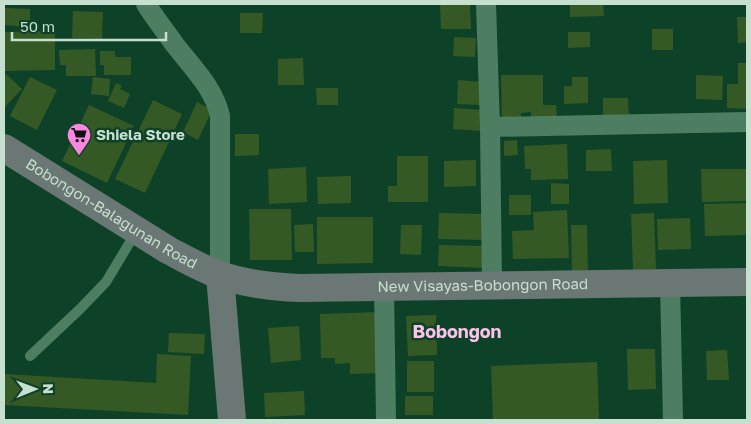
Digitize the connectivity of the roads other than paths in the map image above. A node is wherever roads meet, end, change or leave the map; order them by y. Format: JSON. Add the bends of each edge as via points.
{"nodes":[{"id":1,"x":146,"y":4,"type":"edge"},
{"id":2,"x":486,"y":4,"type":"edge"},
{"id":3,"x":747,"y":122,"type":"edge"},
{"id":4,"x":490,"y":127,"type":"junction"},
{"id":5,"x":4,"y":148,"type":"edge"},
{"id":6,"x":137,"y":231,"type":"junction"},
{"id":7,"x":220,"y":275,"type":"junction"},
{"id":8,"x":747,"y":282,"type":"edge"},
{"id":9,"x":670,"y":283,"type":"junction"},
{"id":10,"x":492,"y":286,"type":"junction"},
{"id":11,"x":384,"y":287,"type":"junction"},
{"id":12,"x":30,"y":356,"type":"dead end"},
{"id":13,"x":232,"y":420,"type":"edge"},
{"id":14,"x":386,"y":420,"type":"edge"},
{"id":15,"x":674,"y":420,"type":"edge"}],
"edges":[{"from":1,"to":7,"type":"street","via":[[202,78],[217,105],[220,116]]},
{"from":2,"to":4,"type":"street"},
{"from":3,"to":4,"type":"street"},
{"from":4,"to":10,"type":"street"},
{"from":5,"to":6,"type":"main road","name":"Bobongon-Balagunan Road"},
{"from":6,"to":7,"type":"main road","name":"Bobongon-Balagunan Road"},
{"from":6,"to":12,"type":"lane","via":[[106,282]]},
{"from":7,"to":11,"type":"main road","name":"New Visayas-Bobongon Road","via":[[272,287]]},
{"from":7,"to":13,"type":"main road"},
{"from":8,"to":9,"type":"main road","name":"New Visayas-Bobongon Road"},
{"from":9,"to":10,"type":"main road","name":"New Visayas-Bobongon Road"},
{"from":9,"to":15,"type":"street"},
{"from":10,"to":11,"type":"main road","name":"New Visayas-Bobongon Road"},
{"from":11,"to":14,"type":"street"}]}
